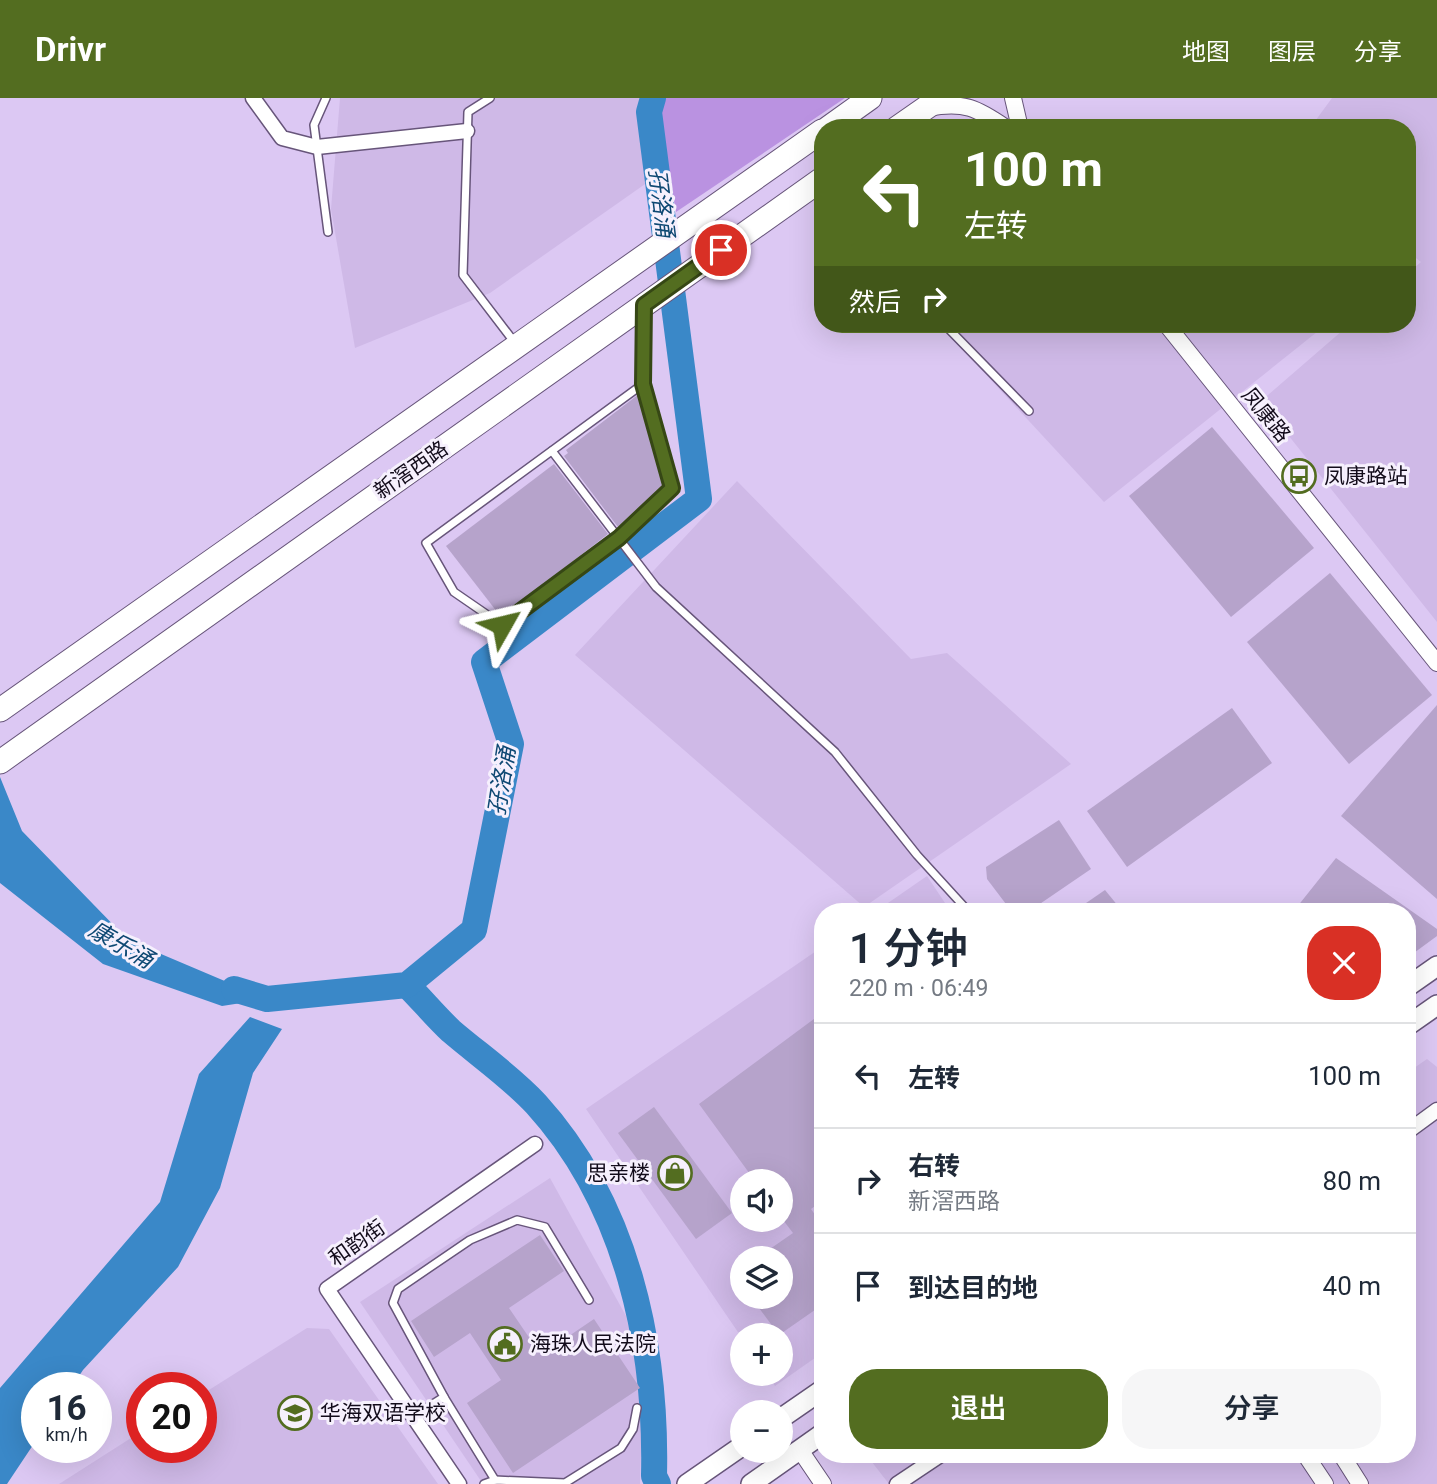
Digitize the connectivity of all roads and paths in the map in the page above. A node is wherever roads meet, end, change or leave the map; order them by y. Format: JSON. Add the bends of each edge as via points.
{"nodes":[{"id":1,"x":253,"y":98,"type":"edge"},
{"id":2,"x":326,"y":98,"type":"edge"},
{"id":3,"x":491,"y":98,"type":"edge"},
{"id":4,"x":870,"y":98,"type":"edge"},
{"id":5,"x":1013,"y":98,"type":"edge"},
{"id":6,"x":933,"y":103,"type":"edge"},
{"id":7,"x":841,"y":119,"type":"edge"},
{"id":8,"x":910,"y":119,"type":"edge"},
{"id":9,"x":991,"y":119,"type":"edge"},
{"id":10,"x":1018,"y":119,"type":"edge"},
{"id":11,"x":467,"y":131,"type":"junction"},
{"id":12,"x":814,"y":137,"type":"edge"},
{"id":13,"x":317,"y":147,"type":"junction"},
{"id":14,"x":814,"y":185,"type":"edge"},
{"id":15,"x":328,"y":232,"type":"dead end"},
{"id":16,"x":644,"y":305,"type":"junction"},
{"id":17,"x":953,"y":333,"type":"edge"},
{"id":18,"x":1173,"y":333,"type":"edge"},
{"id":19,"x":518,"y":346,"type":"junction"},
{"id":20,"x":643,"y":384,"type":"junction"},
{"id":21,"x":1029,"y":411,"type":"dead end"},
{"id":22,"x":552,"y":451,"type":"junction"},
{"id":23,"x":619,"y":538,"type":"junction"},
{"id":24,"x":1437,"y":663,"type":"edge"},
{"id":25,"x":0,"y":709,"type":"edge"},
{"id":26,"x":8,"y":756,"type":"edge"},
{"id":27,"x":961,"y":903,"type":"edge"},
{"id":28,"x":1437,"y":966,"type":"edge"},
{"id":29,"x":1416,"y":981,"type":"edge"},
{"id":30,"x":1437,"y":1004,"type":"edge"},
{"id":31,"x":1416,"y":1019,"type":"edge"},
{"id":32,"x":1437,"y":1110,"type":"edge"},
{"id":33,"x":1416,"y":1125,"type":"edge"},
{"id":34,"x":535,"y":1144,"type":"dead end"},
{"id":35,"x":589,"y":1300,"type":"dead end"},
{"id":36,"x":444,"y":1396,"type":"junction"},
{"id":37,"x":814,"y":1396,"type":"edge"},
{"id":38,"x":637,"y":1408,"type":"dead end"},
{"id":39,"x":793,"y":1410,"type":"edge"},
{"id":40,"x":414,"y":1416,"type":"junction"},
{"id":41,"x":814,"y":1440,"type":"edge"},
{"id":42,"x":800,"y":1450,"type":"junction"},
{"id":43,"x":730,"y":1454,"type":"edge"},
{"id":44,"x":928,"y":1463,"type":"edge"},
{"id":45,"x":1311,"y":1463,"type":"edge"},
{"id":46,"x":1347,"y":1463,"type":"edge"},
{"id":47,"x":495,"y":1480,"type":"junction"},
{"id":48,"x":460,"y":1484,"type":"edge"},
{"id":49,"x":484,"y":1484,"type":"edge"},
{"id":50,"x":687,"y":1484,"type":"edge"},
{"id":51,"x":751,"y":1484,"type":"edge"},
{"id":52,"x":823,"y":1484,"type":"edge"},
{"id":53,"x":897,"y":1484,"type":"edge"},
{"id":54,"x":1325,"y":1484,"type":"edge"},
{"id":55,"x":1360,"y":1484,"type":"edge"}],
"edges":[{"from":1,"to":13,"type":"street","via":[[282,138]]},
{"from":2,"to":13,"type":"lane","via":[[314,125]]},
{"from":3,"to":11,"type":"lane","via":[[468,111]]},
{"from":4,"to":7,"type":"highway"},
{"from":5,"to":10,"type":"street"},
{"from":6,"to":8,"type":"highway"},
{"from":6,"to":9,"type":"street","via":[[958,103]]},
{"from":11,"to":13,"type":"street"},
{"from":11,"to":19,"type":"lane","via":[[463,275]]},
{"from":12,"to":19,"type":"highway","name":"新滘西路"},
{"from":13,"to":15,"type":"lane"},
{"from":14,"to":16,"type":"highway","name":"新滘西路"},
{"from":16,"to":20,"type":"lane"},
{"from":16,"to":26,"type":"highway","name":"新滘西路"},
{"from":17,"to":21,"type":"lane"},
{"from":18,"to":24,"type":"street","name":"凤康路"},
{"from":19,"to":25,"type":"highway","name":"新滘西路"},
{"from":20,"to":22,"type":"lane"},
{"from":20,"to":23,"type":"lane","via":[[672,488]]},
{"from":22,"to":23,"type":"lane"},
{"from":22,"to":23,"type":"lane","via":[[426,543],[454,592],[502,625]]},
{"from":23,"to":27,"type":"lane","via":[[656,587],[835,752]]},
{"from":28,"to":29,"type":"main road"},
{"from":30,"to":31,"type":"main road"},
{"from":32,"to":33,"type":"street"},
{"from":34,"to":40,"type":"street","name":"和韵街","via":[[327,1289]]},
{"from":35,"to":36,"type":"lane","via":[[545,1227],[517,1220],[470,1240],[398,1289],[393,1303]]},
{"from":36,"to":40,"type":"lane"},
{"from":36,"to":47,"type":"lane"},
{"from":37,"to":39,"type":"main road"},
{"from":38,"to":47,"type":"lane","via":[[633,1429],[621,1448],[565,1483]]},
{"from":40,"to":48,"type":"street","name":"和韵街"},
{"from":41,"to":42,"type":"main road"},
{"from":42,"to":51,"type":"main road"},
{"from":42,"to":52,"type":"street"},
{"from":43,"to":50,"type":"main road"},
{"from":44,"to":53,"type":"street"},
{"from":45,"to":54,"type":"street"},
{"from":46,"to":55,"type":"street"},
{"from":47,"to":49,"type":"lane"}]}
